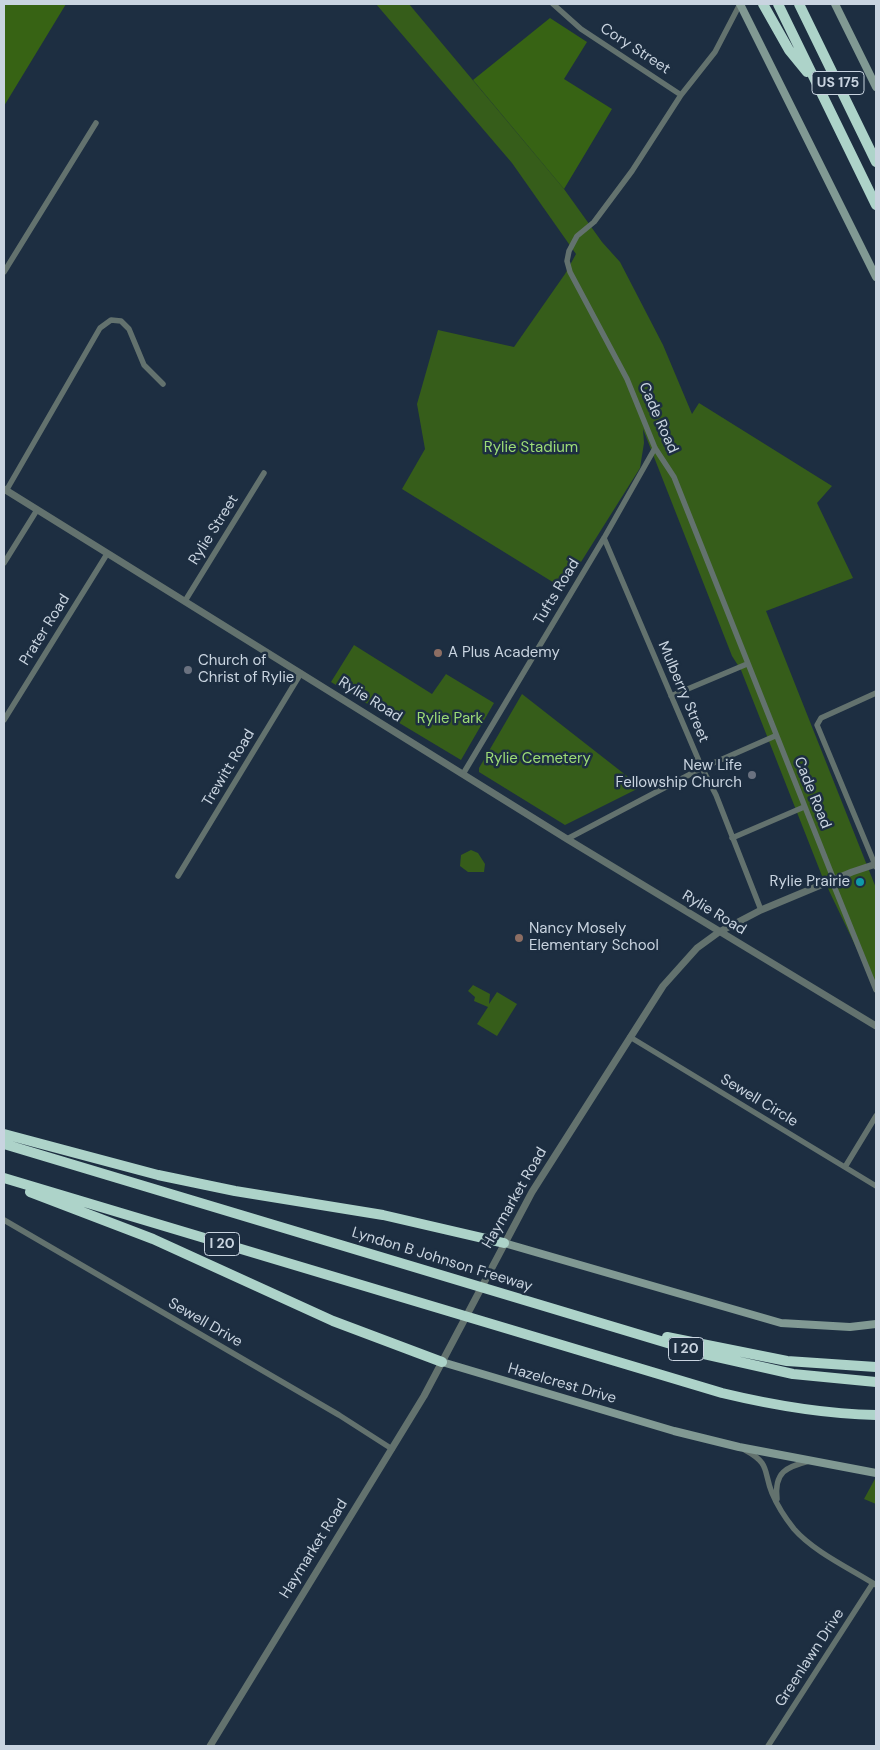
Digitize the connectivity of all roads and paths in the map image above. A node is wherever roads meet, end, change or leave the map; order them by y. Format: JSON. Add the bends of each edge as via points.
{"nodes":[{"id":1,"x":553,"y":4,"type":"edge"},
{"id":2,"x":740,"y":4,"type":"edge"},
{"id":3,"x":763,"y":4,"type":"edge"},
{"id":4,"x":778,"y":4,"type":"edge"},
{"id":5,"x":799,"y":4,"type":"edge"},
{"id":6,"x":835,"y":4,"type":"edge"},
{"id":7,"x":818,"y":87,"type":"junction"},
{"id":8,"x":876,"y":87,"type":"edge"},
{"id":9,"x":681,"y":95,"type":"junction"},
{"id":10,"x":96,"y":123,"type":"dead end"},
{"id":11,"x":876,"y":162,"type":"edge"},
{"id":12,"x":876,"y":205,"type":"edge"},
{"id":13,"x":4,"y":272,"type":"edge"},
{"id":14,"x":876,"y":277,"type":"edge"},
{"id":15,"x":163,"y":384,"type":"dead end"},
{"id":16,"x":655,"y":448,"type":"junction"},
{"id":17,"x":264,"y":473,"type":"dead end"},
{"id":18,"x":5,"y":490,"type":"edge"},
{"id":19,"x":37,"y":510,"type":"junction"},
{"id":20,"x":604,"y":538,"type":"junction"},
{"id":21,"x":107,"y":554,"type":"junction"},
{"id":22,"x":4,"y":563,"type":"edge"},
{"id":23,"x":185,"y":601,"type":"junction"},
{"id":24,"x":747,"y":664,"type":"junction"},
{"id":25,"x":301,"y":673,"type":"junction"},
{"id":26,"x":876,"y":693,"type":"edge"},
{"id":27,"x":671,"y":696,"type":"junction"},
{"id":28,"x":4,"y":720,"type":"edge"},
{"id":29,"x":775,"y":736,"type":"junction"},
{"id":30,"x":702,"y":768,"type":"junction"},
{"id":31,"x":463,"y":774,"type":"junction"},
{"id":32,"x":804,"y":808,"type":"junction"},
{"id":33,"x":732,"y":838,"type":"junction"},
{"id":34,"x":567,"y":839,"type":"junction"},
{"id":35,"x":876,"y":866,"type":"edge"},
{"id":36,"x":178,"y":876,"type":"dead end"},
{"id":37,"x":833,"y":880,"type":"junction"},
{"id":38,"x":761,"y":910,"type":"junction"},
{"id":39,"x":719,"y":932,"type":"junction"},
{"id":40,"x":876,"y":990,"type":"edge"},
{"id":41,"x":876,"y":1026,"type":"edge"},
{"id":42,"x":630,"y":1037,"type":"junction"},
{"id":43,"x":876,"y":1116,"type":"edge"},
{"id":44,"x":4,"y":1134,"type":"edge"},
{"id":45,"x":4,"y":1144,"type":"edge"},
{"id":46,"x":844,"y":1167,"type":"junction"},
{"id":47,"x":4,"y":1178,"type":"edge"},
{"id":48,"x":4,"y":1182,"type":"edge"},
{"id":49,"x":876,"y":1186,"type":"edge"},
{"id":50,"x":4,"y":1220,"type":"edge"},
{"id":51,"x":504,"y":1243,"type":"junction"},
{"id":52,"x":585,"y":1319,"type":"junction"},
{"id":53,"x":876,"y":1324,"type":"edge"},
{"id":54,"x":442,"y":1362,"type":"junction"},
{"id":55,"x":876,"y":1367,"type":"edge"},
{"id":56,"x":876,"y":1382,"type":"edge"},
{"id":57,"x":876,"y":1416,"type":"edge"},
{"id":58,"x":739,"y":1447,"type":"junction"},
{"id":59,"x":392,"y":1449,"type":"junction"},
{"id":60,"x":810,"y":1461,"type":"junction"},
{"id":61,"x":876,"y":1473,"type":"edge"},
{"id":62,"x":778,"y":1504,"type":"junction"},
{"id":63,"x":875,"y":1584,"type":"edge"},
{"id":64,"x":210,"y":1746,"type":"edge"},
{"id":65,"x":768,"y":1746,"type":"edge"}],
"edges":[{"from":1,"to":9,"type":"street","name":"Cory Street","via":[[581,29]]},
{"from":2,"to":9,"type":"street","name":"Cade Road","via":[[715,52]]},
{"from":2,"to":14,"type":"main road"},
{"from":3,"to":7,"type":"highway","via":[[789,50]]},
{"from":4,"to":7,"type":"highway","number":"US 175"},
{"from":5,"to":11,"type":"highway","number":"US 175"},
{"from":6,"to":8,"type":"main road"},
{"from":7,"to":12,"type":"highway","number":"US 175"},
{"from":9,"to":16,"type":"street","name":"Cade Road","via":[[618,191],[594,222],[577,236],[567,260],[570,272],[627,379]]},
{"from":10,"to":13,"type":"street"},
{"from":15,"to":18,"type":"street","via":[[144,366],[129,329],[121,321],[105,323]]},
{"from":16,"to":20,"type":"street","name":"Tufts Road"},
{"from":16,"to":24,"type":"street","name":"Cade Road","via":[[674,477]]},
{"from":17,"to":23,"type":"street","name":"Rylie Street"},
{"from":18,"to":19,"type":"street","name":"Rylie Road"},
{"from":19,"to":21,"type":"street","name":"Rylie Road"},
{"from":19,"to":22,"type":"street"},
{"from":20,"to":27,"type":"street","name":"Mulberry Street"},
{"from":20,"to":31,"type":"street","name":"Tufts Road"},
{"from":21,"to":23,"type":"street","name":"Rylie Road"},
{"from":21,"to":28,"type":"street","name":"Prater Road"},
{"from":23,"to":25,"type":"street","name":"Rylie Road"},
{"from":24,"to":27,"type":"street"},
{"from":24,"to":29,"type":"street","name":"Cade Road"},
{"from":25,"to":31,"type":"street","name":"Rylie Road"},
{"from":25,"to":36,"type":"street","name":"Trewitt Road"},
{"from":26,"to":35,"type":"street","via":[[821,718],[817,726]]},
{"from":27,"to":30,"type":"street","name":"Mulberry Street"},
{"from":29,"to":30,"type":"street"},
{"from":29,"to":32,"type":"street","name":"Cade Road"},
{"from":30,"to":33,"type":"street","name":"Mulberry Street"},
{"from":30,"to":34,"type":"street"},
{"from":31,"to":34,"type":"street","name":"Rylie Road"},
{"from":32,"to":33,"type":"street"},
{"from":32,"to":37,"type":"street","name":"Cade Road"},
{"from":33,"to":38,"type":"street","name":"Mulberry Street"},
{"from":34,"to":39,"type":"street","name":"Rylie Road"},
{"from":35,"to":37,"type":"street","name":"Haymarket Road"},
{"from":37,"to":38,"type":"street","name":"Haymarket Road"},
{"from":37,"to":40,"type":"street","name":"Cade Road"},
{"from":38,"to":39,"type":"street","name":"Haymarket Road"},
{"from":39,"to":41,"type":"street","name":"Rylie Road"},
{"from":39,"to":42,"type":"street","name":"Haymarket Road","via":[[678,966]]},
{"from":42,"to":46,"type":"street","name":"Sewell Circle"},
{"from":42,"to":51,"type":"street","name":"Haymarket Road","via":[[532,1192]]},
{"from":43,"to":46,"type":"street"},
{"from":44,"to":51,"type":"highway","via":[[158,1175],[383,1215]]},
{"from":45,"to":52,"type":"highway","name":"Lyndon B Johnson Freeway","number":"I 20"},
{"from":46,"to":49,"type":"street","name":"Sewell Circle"},
{"from":47,"to":57,"type":"highway","number":"I 20","via":[[745,1399]]},
{"from":48,"to":54,"type":"highway","via":[[153,1239],[333,1321]]},
{"from":50,"to":59,"type":"street","name":"Sewell Drive"},
{"from":51,"to":53,"type":"main road","via":[[780,1323],[850,1327]]},
{"from":51,"to":54,"type":"street","name":"Haymarket Road"},
{"from":52,"to":55,"type":"highway","via":[[749,1355],[814,1364]]},
{"from":52,"to":56,"type":"highway","name":"Lyndon B Johnson Freeway","number":"I 20","via":[[753,1367],[809,1377]]},
{"from":54,"to":58,"type":"main road","name":"Hazelcrest Drive","via":[[674,1431]]},
{"from":54,"to":59,"type":"street","name":"Haymarket Road"},
{"from":58,"to":60,"type":"main road"},
{"from":58,"to":62,"type":"street","via":[[758,1457]]},
{"from":59,"to":64,"type":"street","name":"Haymarket Road"},
{"from":60,"to":61,"type":"main road"},
{"from":60,"to":62,"type":"street","via":[[789,1466],[781,1474],[777,1486]]},
{"from":62,"to":63,"type":"street","via":[[795,1530],[832,1559]]},
{"from":63,"to":65,"type":"street","name":"Greenlawn Drive"}]}
